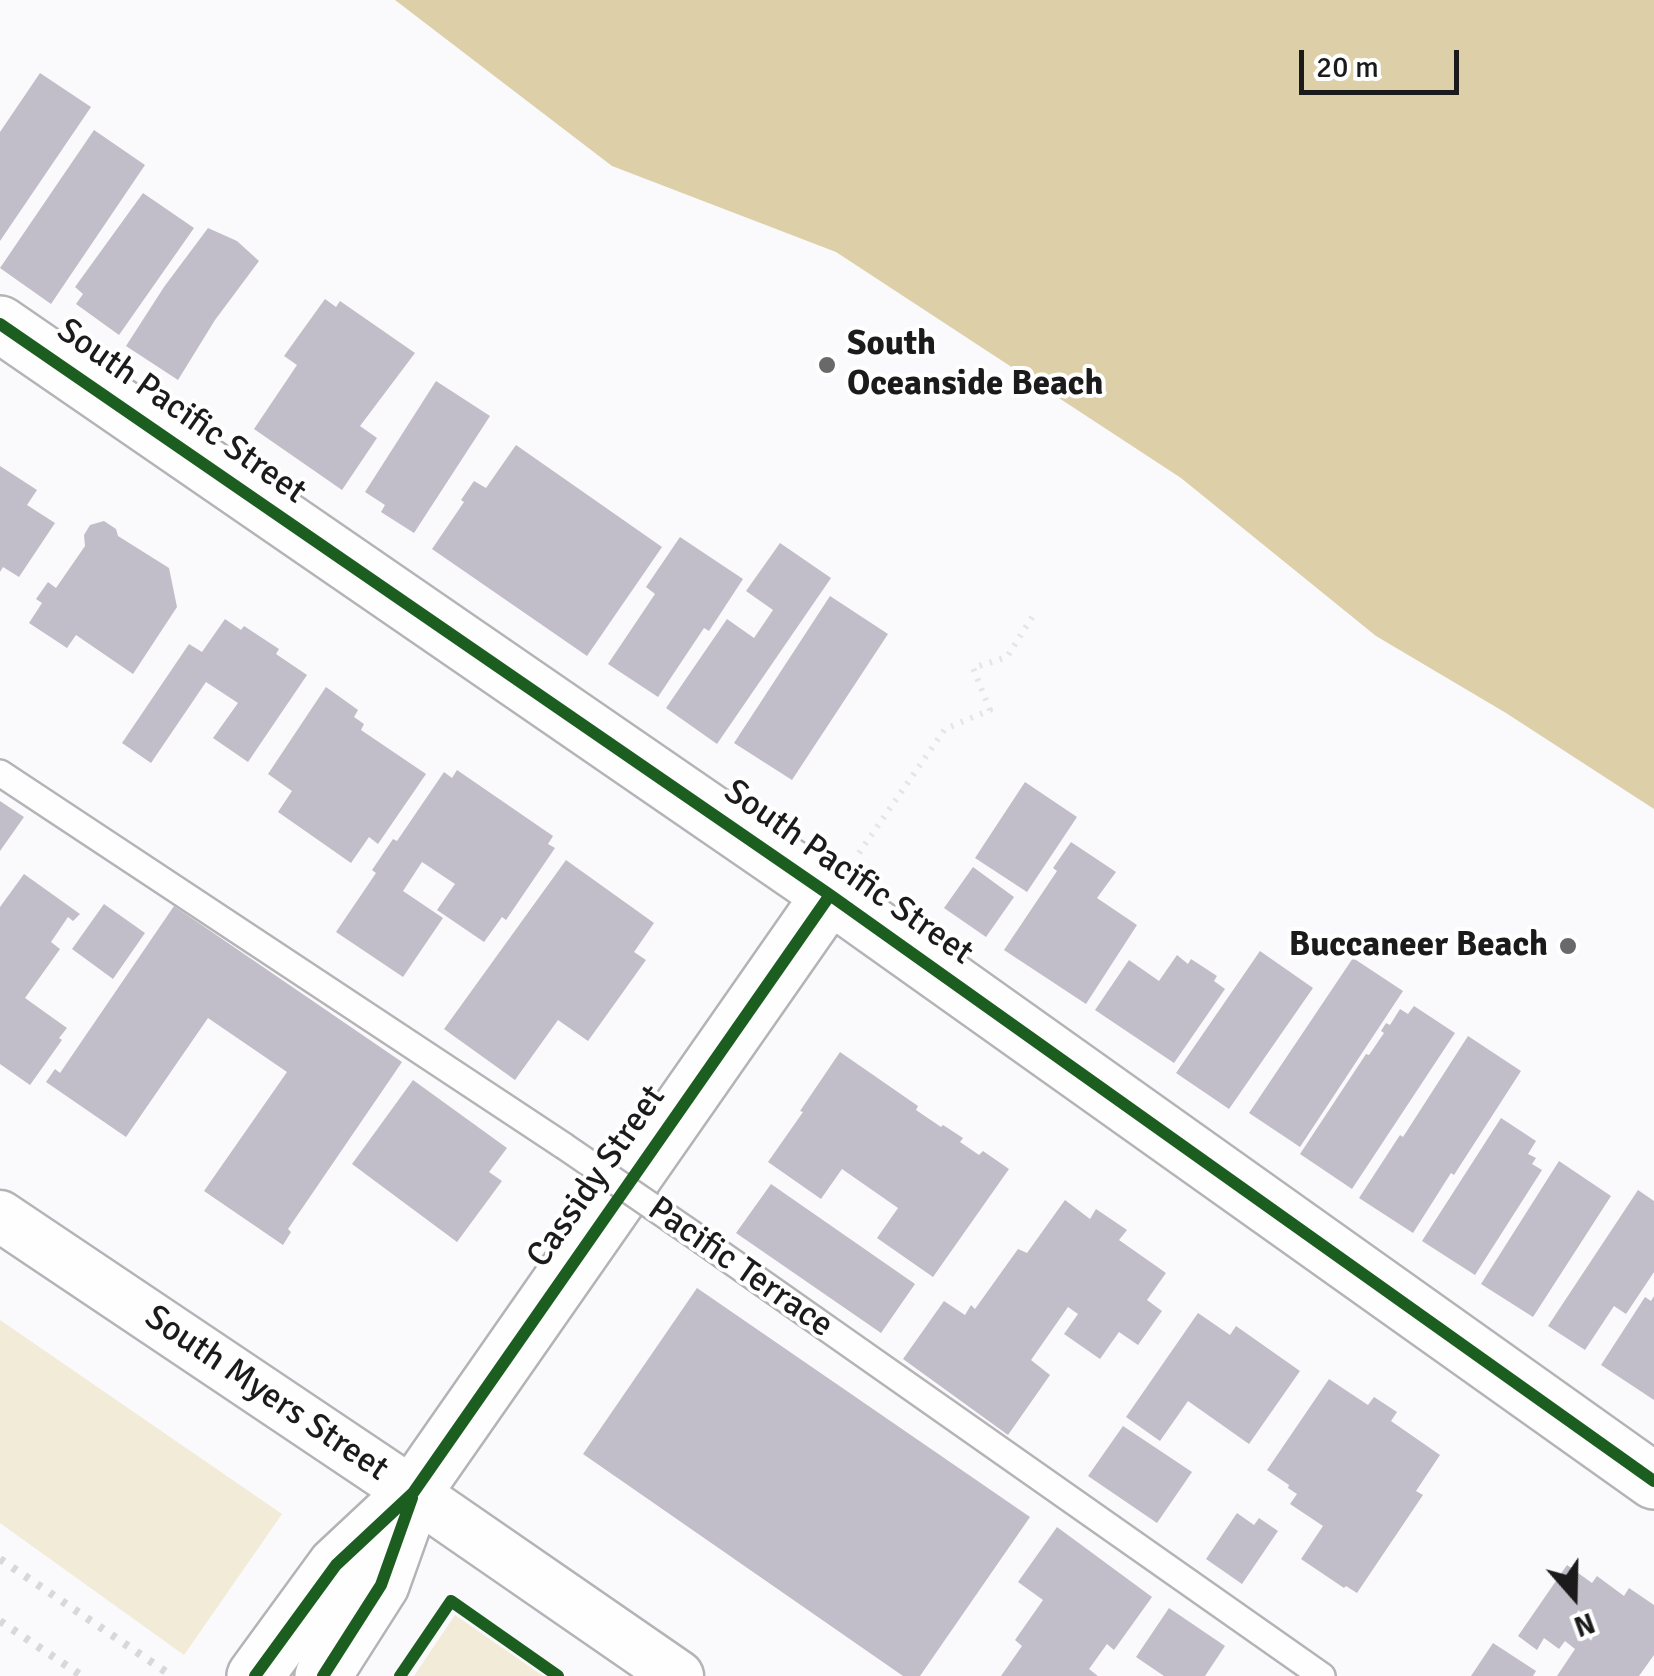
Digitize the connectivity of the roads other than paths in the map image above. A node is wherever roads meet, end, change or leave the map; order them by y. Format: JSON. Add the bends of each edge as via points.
{"nodes":[{"id":1,"x":0,"y":324,"type":"edge"},
{"id":2,"x":0,"y":774,"type":"edge"},
{"id":3,"x":830,"y":895,"type":"junction"},
{"id":4,"x":0,"y":1216,"type":"edge"},
{"id":5,"x":1654,"y":1481,"type":"edge"},
{"id":6,"x":414,"y":1493,"type":"junction"},
{"id":7,"x":255,"y":1676,"type":"edge"},
{"id":8,"x":323,"y":1676,"type":"edge"},
{"id":9,"x":678,"y":1676,"type":"edge"},
{"id":10,"x":1322,"y":1676,"type":"edge"}],
"edges":[{"from":1,"to":3,"type":"main road","name":"South Pacific Street"},
{"from":2,"to":10,"type":"lane","name":"Pacific Terrace","bridge":true,"via":[[564,1146]]},
{"from":3,"to":5,"type":"main road","name":"South Pacific Street"},
{"from":3,"to":6,"type":"main road","name":"Cassidy Street"},
{"from":4,"to":6,"type":"street","name":"South Myers Street"},
{"from":6,"to":7,"type":"main road","name":"Cassidy Street","via":[[336,1565]]},
{"from":6,"to":8,"type":"main road","name":"Cassidy Street","via":[[381,1585]]},
{"from":6,"to":9,"type":"street","name":"South Myers Street"}]}
